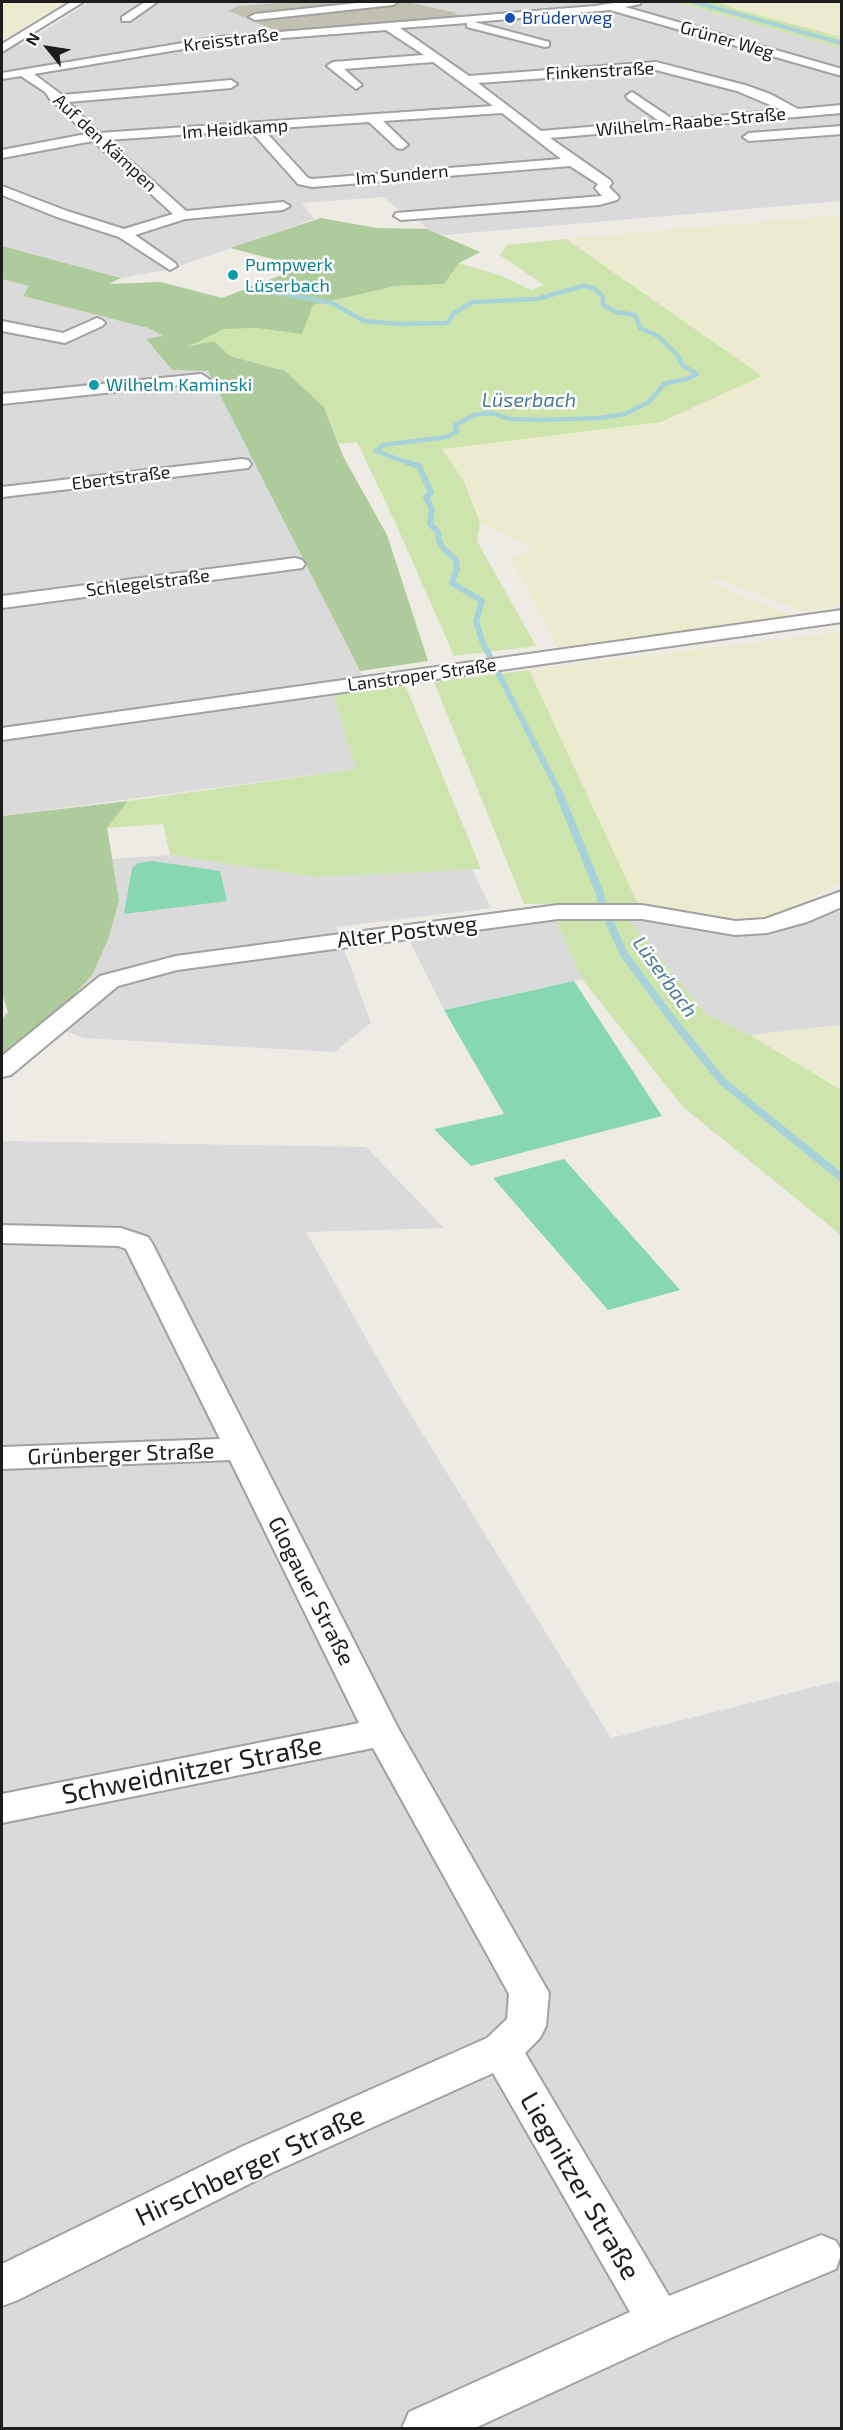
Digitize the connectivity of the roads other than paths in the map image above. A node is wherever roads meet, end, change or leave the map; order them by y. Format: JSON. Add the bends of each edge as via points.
{"nodes":[{"id":1,"x":78,"y":2,"type":"edge"},
{"id":2,"x":152,"y":2,"type":"edge"},
{"id":3,"x":393,"y":2,"type":"edge"},
{"id":4,"x":636,"y":2,"type":"edge"},
{"id":5,"x":613,"y":7,"type":"junction"},
{"id":6,"x":440,"y":10,"type":"dead end"},
{"id":7,"x":126,"y":19,"type":"dead end"},
{"id":8,"x":462,"y":19,"type":"junction"},
{"id":9,"x":387,"y":25,"type":"junction"},
{"id":10,"x":289,"y":33,"type":"junction"},
{"id":11,"x":545,"y":44,"type":"dead end"},
{"id":12,"x":2,"y":49,"type":"edge"},
{"id":13,"x":436,"y":58,"type":"junction"},
{"id":14,"x":24,"y":73,"type":"junction"},
{"id":15,"x":842,"y":73,"type":"edge"},
{"id":16,"x":2,"y":76,"type":"edge"},
{"id":17,"x":467,"y":80,"type":"junction"},
{"id":18,"x":231,"y":84,"type":"dead end"},
{"id":19,"x":356,"y":85,"type":"dead end"},
{"id":20,"x":632,"y":96,"type":"dead end"},
{"id":21,"x":56,"y":99,"type":"junction"},
{"id":22,"x":507,"y":109,"type":"junction"},
{"id":23,"x":842,"y":109,"type":"edge"},
{"id":24,"x":796,"y":113,"type":"junction"},
{"id":25,"x":373,"y":119,"type":"junction"},
{"id":26,"x":672,"y":124,"type":"junction"},
{"id":27,"x":255,"y":128,"type":"junction"},
{"id":28,"x":842,"y":130,"type":"edge"},
{"id":29,"x":540,"y":135,"type":"junction"},
{"id":30,"x":96,"y":137,"type":"junction"},
{"id":31,"x":730,"y":139,"type":"dead end"},
{"id":32,"x":402,"y":145,"type":"dead end"},
{"id":33,"x":584,"y":150,"type":"dead end"},
{"id":34,"x":561,"y":152,"type":"junction"},
{"id":35,"x":2,"y":154,"type":"edge"},
{"id":36,"x":573,"y":162,"type":"junction"},
{"id":37,"x":2,"y":190,"type":"edge"},
{"id":38,"x":283,"y":206,"type":"dead end"},
{"id":39,"x":183,"y":215,"type":"junction"},
{"id":40,"x":401,"y":216,"type":"dead end"},
{"id":41,"x":124,"y":234,"type":"junction"},
{"id":42,"x":170,"y":266,"type":"dead end"},
{"id":43,"x":97,"y":323,"type":"dead end"},
{"id":44,"x":2,"y":326,"type":"edge"},
{"id":45,"x":201,"y":379,"type":"dead end"},
{"id":46,"x":2,"y":399,"type":"edge"},
{"id":47,"x":242,"y":464,"type":"dead end"},
{"id":48,"x":2,"y":492,"type":"edge"},
{"id":49,"x":295,"y":564,"type":"dead end"},
{"id":50,"x":2,"y":602,"type":"edge"},
{"id":51,"x":842,"y":616,"type":"edge"},
{"id":52,"x":2,"y":734,"type":"edge"},
{"id":53,"x":842,"y":898,"type":"edge"},
{"id":54,"x":2,"y":1069,"type":"edge"},
{"id":55,"x":2,"y":1234,"type":"edge"},
{"id":56,"x":240,"y":1449,"type":"junction"},
{"id":57,"x":2,"y":1458,"type":"edge"},
{"id":58,"x":382,"y":1732,"type":"junction"},
{"id":59,"x":2,"y":1809,"type":"edge"},
{"id":60,"x":501,"y":2050,"type":"junction"},
{"id":61,"x":820,"y":2255,"type":"dead end"},
{"id":62,"x":2,"y":2286,"type":"edge"},
{"id":63,"x":659,"y":2321,"type":"junction"},
{"id":64,"x":425,"y":2428,"type":"edge"}],
"edges":[{"from":1,"to":12,"type":"street"},
{"from":2,"to":7,"type":"street"},
{"from":3,"to":10,"type":"street","via":[[250,18]]},
{"from":4,"to":5,"type":"street","name":"Kreisstraße"},
{"from":5,"to":8,"type":"street","name":"Kreisstraße"},
{"from":5,"to":15,"type":"street","name":"Grüner Weg"},
{"from":6,"to":8,"type":"street"},
{"from":8,"to":9,"type":"street","name":"Kreisstraße"},
{"from":8,"to":11,"type":"street","name":"Kreisstraße","via":[[473,27]]},
{"from":9,"to":10,"type":"street","name":"Kreisstraße"},
{"from":9,"to":13,"type":"street"},
{"from":10,"to":14,"type":"street","name":"Kreisstraße","via":[[219,40]]},
{"from":13,"to":17,"type":"street"},
{"from":13,"to":19,"type":"street","via":[[333,66]]},
{"from":14,"to":16,"type":"street","name":"Kreisstraße"},
{"from":14,"to":21,"type":"street","name":"Auf den Kämpen","via":[[49,89]]},
{"from":17,"to":22,"type":"street"},
{"from":17,"to":24,"type":"street","name":"Finkenstraße","via":[[656,66],[741,88]]},
{"from":18,"to":21,"type":"street"},
{"from":20,"to":26,"type":"street"},
{"from":21,"to":30,"type":"street","name":"Auf den Kämpen"},
{"from":22,"to":25,"type":"street","name":"Im Heidkamp"},
{"from":22,"to":29,"type":"street"},
{"from":23,"to":24,"type":"street","name":"Wilhelm-Raabe-Straße"},
{"from":24,"to":26,"type":"street","name":"Wilhelm-Raabe-Straße"},
{"from":25,"to":27,"type":"street","name":"Im Heidkamp"},
{"from":25,"to":32,"type":"street"},
{"from":26,"to":29,"type":"street","name":"Wilhelm-Raabe-Straße"},
{"from":27,"to":30,"type":"street","name":"Im Heidkamp"},
{"from":27,"to":36,"type":"street","name":"Im Sundern","via":[[303,181],[312,183]]},
{"from":28,"to":31,"type":"street"},
{"from":29,"to":34,"type":"street"},
{"from":30,"to":35,"type":"street","name":"Im Heidkamp"},
{"from":30,"to":39,"type":"street","name":"Auf den Kämpen"},
{"from":33,"to":34,"type":"street"},
{"from":34,"to":36,"type":"street"},
{"from":36,"to":40,"type":"street","via":[[605,183],[603,188],[612,197]]},
{"from":37,"to":41,"type":"street"},
{"from":38,"to":39,"type":"street","name":"Auf den Kämpen"},
{"from":39,"to":41,"type":"street","name":"Auf den Kämpen"},
{"from":41,"to":42,"type":"street"},
{"from":43,"to":44,"type":"street","via":[[65,338]]},
{"from":45,"to":46,"type":"street"},
{"from":47,"to":48,"type":"street","name":"Ebertstraße"},
{"from":49,"to":50,"type":"street","name":"Schlegelstraße"},
{"from":51,"to":52,"type":"street","name":"Lanstroper Straße"},
{"from":53,"to":54,"type":"street","name":"Alter Postweg","via":[[767,926],[735,928],[642,912],[558,912],[176,963],[109,981]]},
{"from":55,"to":56,"type":"street","name":"Glogauer Straße","via":[[121,1237],[138,1243]]},
{"from":56,"to":57,"type":"street","name":"Grünberger Straße"},
{"from":56,"to":58,"type":"street","name":"Glogauer Straße"},
{"from":58,"to":59,"type":"street","name":"Schweidnitzer Straße"},
{"from":58,"to":60,"type":"street","name":"Glogauer Straße","via":[[529,1993],[526,2026]]},
{"from":60,"to":62,"type":"street","name":"Hirschberger Straße","via":[[256,2160]]},
{"from":60,"to":63,"type":"street","name":"Liegnitzer Straße"},
{"from":61,"to":63,"type":"street"},
{"from":63,"to":64,"type":"street"}]}
